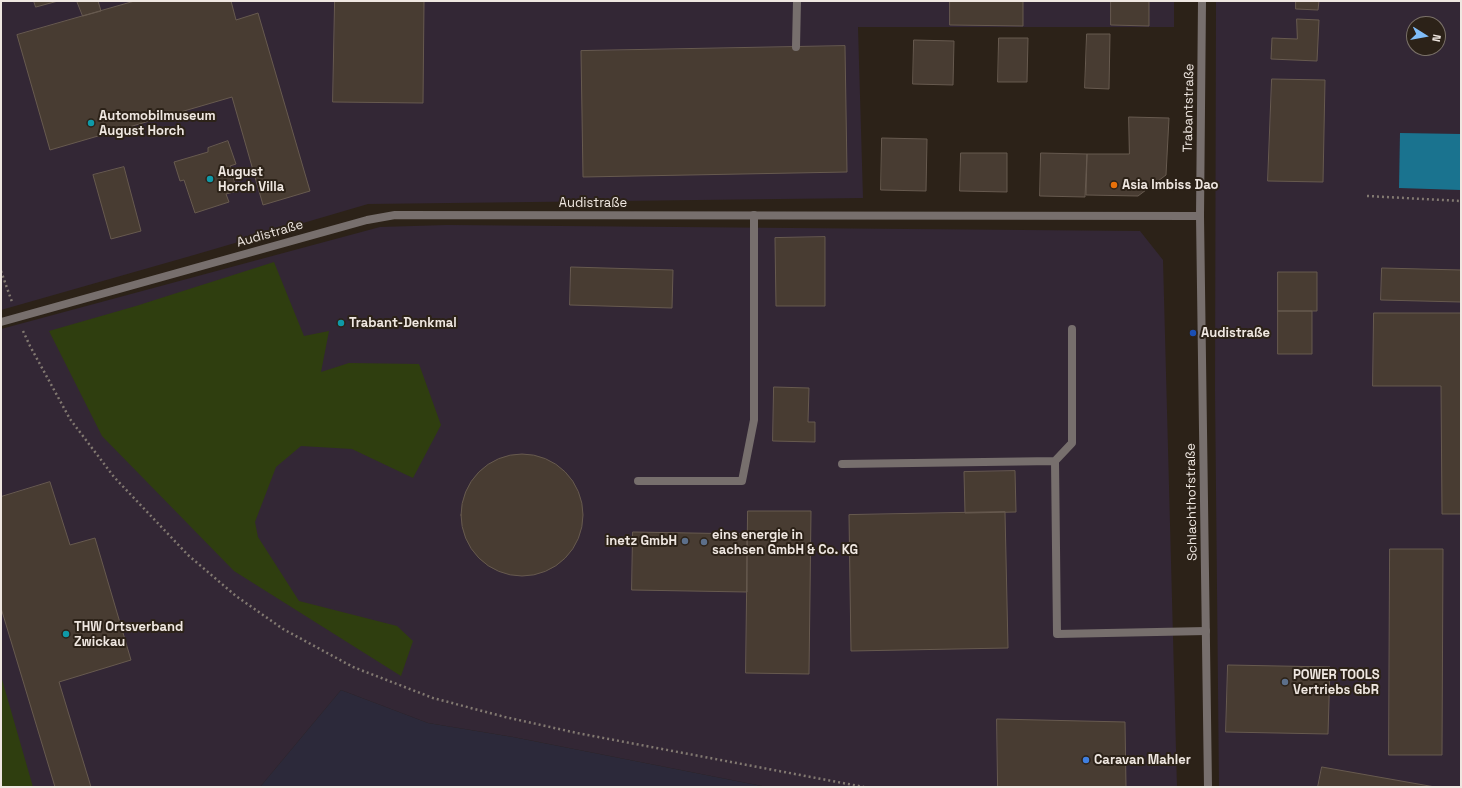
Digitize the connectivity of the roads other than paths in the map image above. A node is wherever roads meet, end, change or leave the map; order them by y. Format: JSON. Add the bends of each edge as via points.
{"nodes":[{"id":1,"x":797,"y":1,"type":"edge"},
{"id":2,"x":1202,"y":1,"type":"edge"},
{"id":3,"x":796,"y":47,"type":"dead end"},
{"id":4,"x":754,"y":215,"type":"junction"},
{"id":5,"x":1200,"y":216,"type":"junction"},
{"id":6,"x":1,"y":322,"type":"edge"},
{"id":7,"x":1072,"y":329,"type":"dead end"},
{"id":8,"x":1055,"y":461,"type":"junction"},
{"id":9,"x":842,"y":464,"type":"dead end"},
{"id":10,"x":638,"y":481,"type":"dead end"},
{"id":11,"x":1206,"y":631,"type":"junction"},
{"id":12,"x":1208,"y":787,"type":"edge"}],
"edges":[{"from":1,"to":3,"type":"street"},
{"from":2,"to":5,"type":"street","name":"Trabantstraße"},
{"from":4,"to":5,"type":"street","name":"Audistraße"},
{"from":4,"to":6,"type":"street","name":"Audistraße","via":[[395,214]]},
{"from":4,"to":10,"type":"street","via":[[754,420],[742,481]]},
{"from":5,"to":11,"type":"street","name":"Schlachthofstraße"},
{"from":7,"to":8,"type":"street","via":[[1072,443]]},
{"from":8,"to":9,"type":"street"},
{"from":8,"to":11,"type":"street","via":[[1057,634]]},
{"from":11,"to":12,"type":"street","name":"Schlachthofstraße"}]}
